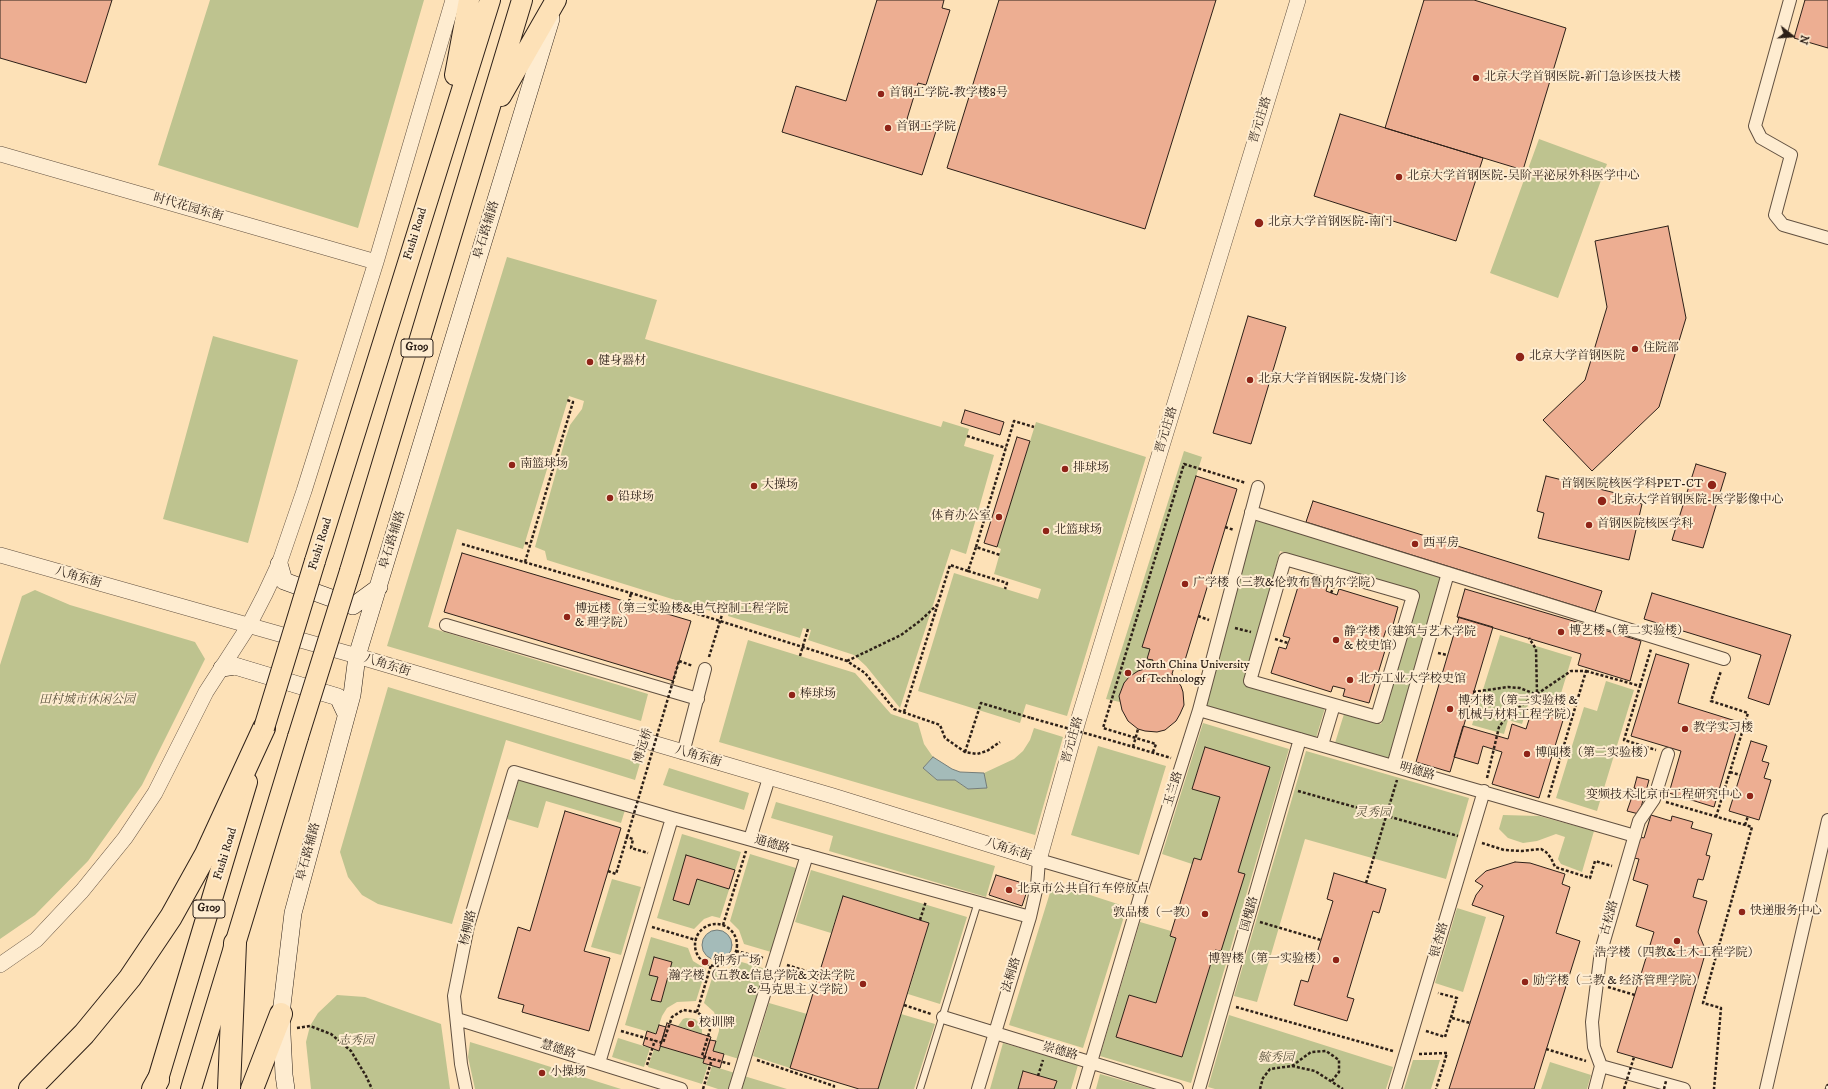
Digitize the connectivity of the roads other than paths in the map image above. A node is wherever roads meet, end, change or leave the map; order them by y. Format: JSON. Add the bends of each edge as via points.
{"nodes":[{"id":1,"x":453,"y":0,"type":"edge"},
{"id":2,"x":469,"y":0,"type":"edge"},
{"id":3,"x":490,"y":0,"type":"edge"},
{"id":4,"x":522,"y":0,"type":"edge"},
{"id":5,"x":556,"y":0,"type":"edge"},
{"id":6,"x":1298,"y":0,"type":"edge"},
{"id":7,"x":1790,"y":0,"type":"edge"},
{"id":8,"x":484,"y":126,"type":"junction"},
{"id":9,"x":441,"y":153,"type":"junction"},
{"id":10,"x":0,"y":154,"type":"edge"},
{"id":11,"x":1828,"y":238,"type":"edge"},
{"id":12,"x":376,"y":262,"type":"junction"},
{"id":13,"x":1258,"y":487,"type":"road end"},
{"id":14,"x":1251,"y":512,"type":"junction"},
{"id":15,"x":0,"y":555,"type":"edge"},
{"id":16,"x":279,"y":564,"type":"junction"},
{"id":17,"x":1448,"y":573,"type":"junction"},
{"id":18,"x":378,"y":587,"type":"junction"},
{"id":19,"x":446,"y":625,"type":"dead end"},
{"id":20,"x":248,"y":627,"type":"junction"},
{"id":21,"x":357,"y":656,"type":"junction"},
{"id":22,"x":1724,"y":659,"type":"road end"},
{"id":23,"x":222,"y":668,"type":"junction"},
{"id":24,"x":705,"y":669,"type":"road end"},
{"id":25,"x":698,"y":699,"type":"junction"},
{"id":26,"x":1334,"y":705,"type":"junction"},
{"id":27,"x":1199,"y":710,"type":"junction"},
{"id":28,"x":346,"y":714,"type":"junction"},
{"id":29,"x":264,"y":728,"type":"junction"},
{"id":30,"x":1300,"y":739,"type":"junction"},
{"id":31,"x":1322,"y":745,"type":"junction"},
{"id":32,"x":683,"y":753,"type":"junction"},
{"id":33,"x":1668,"y":754,"type":"road end"},
{"id":34,"x":1396,"y":767,"type":"junction"},
{"id":35,"x":514,"y":772,"type":"joint"},
{"id":36,"x":769,"y":778,"type":"junction"},
{"id":37,"x":1484,"y":791,"type":"junction"},
{"id":38,"x":672,"y":818,"type":"junction"},
{"id":39,"x":1828,"y":820,"type":"edge"},
{"id":40,"x":1635,"y":836,"type":"junction"},
{"id":41,"x":750,"y":839,"type":"junction"},
{"id":42,"x":807,"y":855,"type":"junction"},
{"id":43,"x":1038,"y":860,"type":"junction"},
{"id":44,"x":1142,"y":890,"type":"junction"},
{"id":45,"x":978,"y":902,"type":"junction"},
{"id":46,"x":1030,"y":917,"type":"junction"},
{"id":47,"x":235,"y":943,"type":"junction"},
{"id":48,"x":0,"y":965,"type":"edge"},
{"id":49,"x":943,"y":1017,"type":"junction"},
{"id":50,"x":457,"y":1019,"type":"junction"},
{"id":51,"x":282,"y":1022,"type":"junction"},
{"id":52,"x":995,"y":1033,"type":"junction"},
{"id":53,"x":1091,"y":1061,"type":"junction"},
{"id":54,"x":743,"y":1062,"type":"road end"},
{"id":55,"x":599,"y":1063,"type":"junction"},
{"id":56,"x":1601,"y":1066,"type":"junction"},
{"id":57,"x":155,"y":1086,"type":"edge"},
{"id":58,"x":30,"y":1089,"type":"edge"},
{"id":59,"x":191,"y":1089,"type":"edge"},
{"id":60,"x":229,"y":1089,"type":"edge"},
{"id":61,"x":252,"y":1089,"type":"edge"},
{"id":62,"x":286,"y":1089,"type":"edge"},
{"id":63,"x":466,"y":1089,"type":"edge"},
{"id":64,"x":681,"y":1089,"type":"edge"},
{"id":65,"x":920,"y":1089,"type":"edge"},
{"id":66,"x":978,"y":1089,"type":"edge"},
{"id":67,"x":1083,"y":1089,"type":"edge"},
{"id":68,"x":1177,"y":1089,"type":"edge"},
{"id":69,"x":1199,"y":1089,"type":"edge"},
{"id":70,"x":1395,"y":1089,"type":"edge"},
{"id":71,"x":1595,"y":1089,"type":"edge"},
{"id":72,"x":1684,"y":1089,"type":"edge"},
{"id":73,"x":1766,"y":1089,"type":"edge"}],
"edges":[{"from":1,"to":12,"type":"street"},
{"from":2,"to":9,"type":"highway"},
{"from":3,"to":9,"type":"highway","name":"Fushi Road","number":"G109"},
{"from":4,"to":8,"type":"highway","number":"G109"},
{"from":5,"to":8,"type":"highway"},
{"from":5,"to":18,"type":"main road","name":"阜石路辅路"},
{"from":6,"to":43,"type":"street","name":"晋元庄路"},
{"from":7,"to":11,"type":"street","via":[[1755,126],[1761,138],[1791,155],[1775,215],[1783,225]]},
{"from":8,"to":47,"type":"highway","number":"G109","bridge":true},
{"from":9,"to":29,"type":"highway","name":"Fushi Road","number":"G109","bridge":true},
{"from":10,"to":12,"type":"street","name":"时代花园东街"},
{"from":12,"to":16,"type":"street"},
{"from":13,"to":14,"type":"street","name":"玉兰路"},
{"from":14,"to":17,"type":"street"},
{"from":14,"to":27,"type":"street","name":"玉兰路"},
{"from":15,"to":20,"type":"street","name":"八角东街"},
{"from":16,"to":18,"type":"main road","via":[[284,581],[353,606]]},
{"from":16,"to":20,"type":"street"},
{"from":17,"to":22,"type":"street"},
{"from":17,"to":34,"type":"street"},
{"from":18,"to":21,"type":"main road","name":"阜石路辅路"},
{"from":19,"to":25,"type":"street"},
{"from":20,"to":21,"type":"street","name":"八角东街"},
{"from":20,"to":23,"type":"street"},
{"from":21,"to":28,"type":"main road","name":"阜石路辅路","via":[[352,695]]},
{"from":21,"to":32,"type":"street","name":"八角东街"},
{"from":23,"to":28,"type":"main road","via":[[235,666],[338,697]]},
{"from":23,"to":48,"type":"street","via":[[206,692],[154,793],[126,838],[82,891],[36,940]]},
{"from":24,"to":25,"type":"street"},
{"from":25,"to":32,"type":"street"},
{"from":26,"to":26,"type":"street","via":[[1377,717],[1413,596],[1285,559],[1250,681]]},
{"from":26,"to":31,"type":"street"},
{"from":27,"to":30,"type":"street","name":"明德路"},
{"from":27,"to":44,"type":"street","name":"玉兰路"},
{"from":28,"to":51,"type":"main road","name":"阜石路辅路","via":[[293,913]]},
{"from":29,"to":57,"type":"highway","name":"Fushi Road","number":"G109"},
{"from":29,"to":58,"type":"highway","via":[[206,854],[170,918],[130,978],[84,1034]]},
{"from":30,"to":31,"type":"street","name":"明德路"},
{"from":30,"to":69,"type":"street","name":"国槐路"},
{"from":31,"to":34,"type":"street","name":"明德路"},
{"from":32,"to":36,"type":"street","name":"八角东街"},
{"from":33,"to":40,"type":"street","name":"古松路","via":[[1654,799],[1639,822]]},
{"from":34,"to":37,"type":"street","name":"明德路"},
{"from":35,"to":38,"type":"street","name":"通德路"},
{"from":35,"to":50,"type":"street","name":"杨柳路","via":[[468,926],[454,996]]},
{"from":36,"to":41,"type":"street"},
{"from":36,"to":43,"type":"street","name":"八角东街"},
{"from":37,"to":40,"type":"street","name":"明德路"},
{"from":37,"to":70,"type":"street","name":"银杏路"},
{"from":38,"to":41,"type":"street","name":"通德路"},
{"from":38,"to":55,"type":"street"},
{"from":39,"to":73,"type":"street"},
{"from":40,"to":56,"type":"street","name":"古松路","via":[[1601,951],[1596,983],[1594,1047]]},
{"from":41,"to":42,"type":"street","name":"通德路"},
{"from":42,"to":45,"type":"street","name":"通德路"},
{"from":42,"to":54,"type":"street"},
{"from":43,"to":44,"type":"street"},
{"from":43,"to":46,"type":"street","name":"法桐路","via":[[1037,886]]},
{"from":44,"to":53,"type":"street","name":"玉兰路"},
{"from":45,"to":46,"type":"street","name":"通德路"},
{"from":45,"to":49,"type":"lane"},
{"from":46,"to":52,"type":"street","name":"法桐路"},
{"from":47,"to":59,"type":"highway","number":"G109"},
{"from":47,"to":60,"type":"highway"},
{"from":49,"to":52,"type":"street","name":"崇德路"},
{"from":49,"to":65,"type":"lane"},
{"from":50,"to":55,"type":"street","name":"慧德路"},
{"from":50,"to":63,"type":"street","name":"杨柳路"},
{"from":51,"to":61,"type":"highway"},
{"from":51,"to":62,"type":"main road","name":"阜石路辅路"},
{"from":52,"to":53,"type":"street","name":"崇德路"},
{"from":52,"to":66,"type":"street","name":"法桐路"},
{"from":53,"to":67,"type":"street","name":"玉兰路"},
{"from":53,"to":68,"type":"street","name":"崇德路"},
{"from":55,"to":64,"type":"street","name":"慧德路"},
{"from":56,"to":71,"type":"street"},
{"from":56,"to":72,"type":"street"}]}
